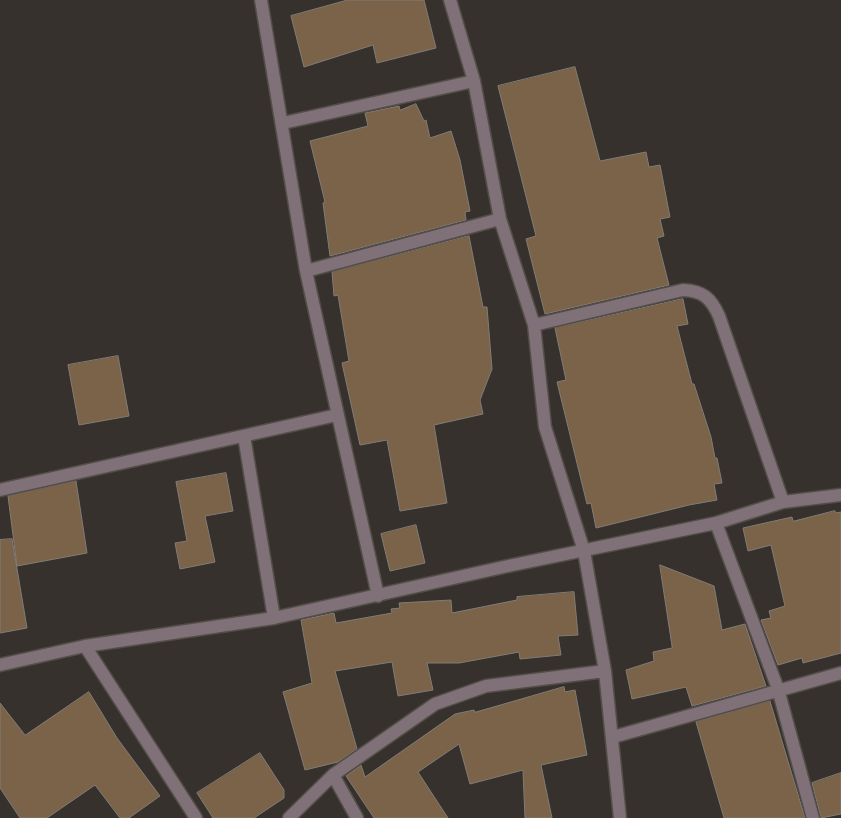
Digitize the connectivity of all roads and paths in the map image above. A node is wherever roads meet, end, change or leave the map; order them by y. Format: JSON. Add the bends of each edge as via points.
{"nodes":[{"id":1,"x":261,"y":0,"type":"edge"},
{"id":2,"x":450,"y":0,"type":"edge"},
{"id":3,"x":474,"y":81,"type":"junction"},
{"id":4,"x":283,"y":123,"type":"junction"},
{"id":5,"x":500,"y":219,"type":"junction"},
{"id":6,"x":306,"y":271,"type":"junction"},
{"id":7,"x":534,"y":325,"type":"junction"},
{"id":8,"x":336,"y":415,"type":"junction"},
{"id":9,"x":244,"y":436,"type":"junction"},
{"id":10,"x":0,"y":490,"type":"edge"},
{"id":11,"x":841,"y":495,"type":"edge"},
{"id":12,"x":783,"y":502,"type":"junction"},
{"id":13,"x":716,"y":523,"type":"junction"},
{"id":14,"x":584,"y":550,"type":"junction"},
{"id":15,"x":378,"y":596,"type":"junction"},
{"id":16,"x":274,"y":618,"type":"junction"},
{"id":17,"x":85,"y":646,"type":"junction"},
{"id":18,"x":0,"y":665,"type":"edge"},
{"id":19,"x":605,"y":671,"type":"junction"},
{"id":20,"x":841,"y":673,"type":"edge"},
{"id":21,"x":778,"y":690,"type":"junction"},
{"id":22,"x":613,"y":737,"type":"junction"},
{"id":23,"x":333,"y":775,"type":"junction"},
{"id":24,"x":196,"y":818,"type":"edge"},
{"id":25,"x":289,"y":818,"type":"edge"},
{"id":26,"x":357,"y":818,"type":"edge"},
{"id":27,"x":620,"y":818,"type":"edge"},
{"id":28,"x":813,"y":818,"type":"edge"}],
"edges":[{"from":1,"to":4,"type":"street"},
{"from":2,"to":3,"type":"street"},
{"from":3,"to":4,"type":"street"},
{"from":3,"to":5,"type":"street"},
{"from":4,"to":6,"type":"street"},
{"from":5,"to":6,"type":"street"},
{"from":5,"to":7,"type":"street"},
{"from":6,"to":8,"type":"street"},
{"from":7,"to":12,"type":"street","via":[[683,290],[708,297],[718,316]]},
{"from":7,"to":14,"type":"street","via":[[545,427]]},
{"from":8,"to":9,"type":"street"},
{"from":8,"to":15,"type":"street"},
{"from":9,"to":10,"type":"street"},
{"from":9,"to":16,"type":"street"},
{"from":11,"to":12,"type":"street"},
{"from":12,"to":13,"type":"street"},
{"from":13,"to":14,"type":"street"},
{"from":13,"to":21,"type":"street"},
{"from":14,"to":15,"type":"street"},
{"from":14,"to":19,"type":"street"},
{"from":15,"to":16,"type":"street"},
{"from":16,"to":17,"type":"street"},
{"from":17,"to":18,"type":"street"},
{"from":17,"to":24,"type":"street"},
{"from":19,"to":22,"type":"street"},
{"from":19,"to":23,"type":"street","via":[[486,686],[435,704]]},
{"from":20,"to":21,"type":"street"},
{"from":21,"to":22,"type":"street"},
{"from":21,"to":28,"type":"street"},
{"from":22,"to":27,"type":"street"},
{"from":23,"to":25,"type":"street"},
{"from":23,"to":26,"type":"street"}]}
